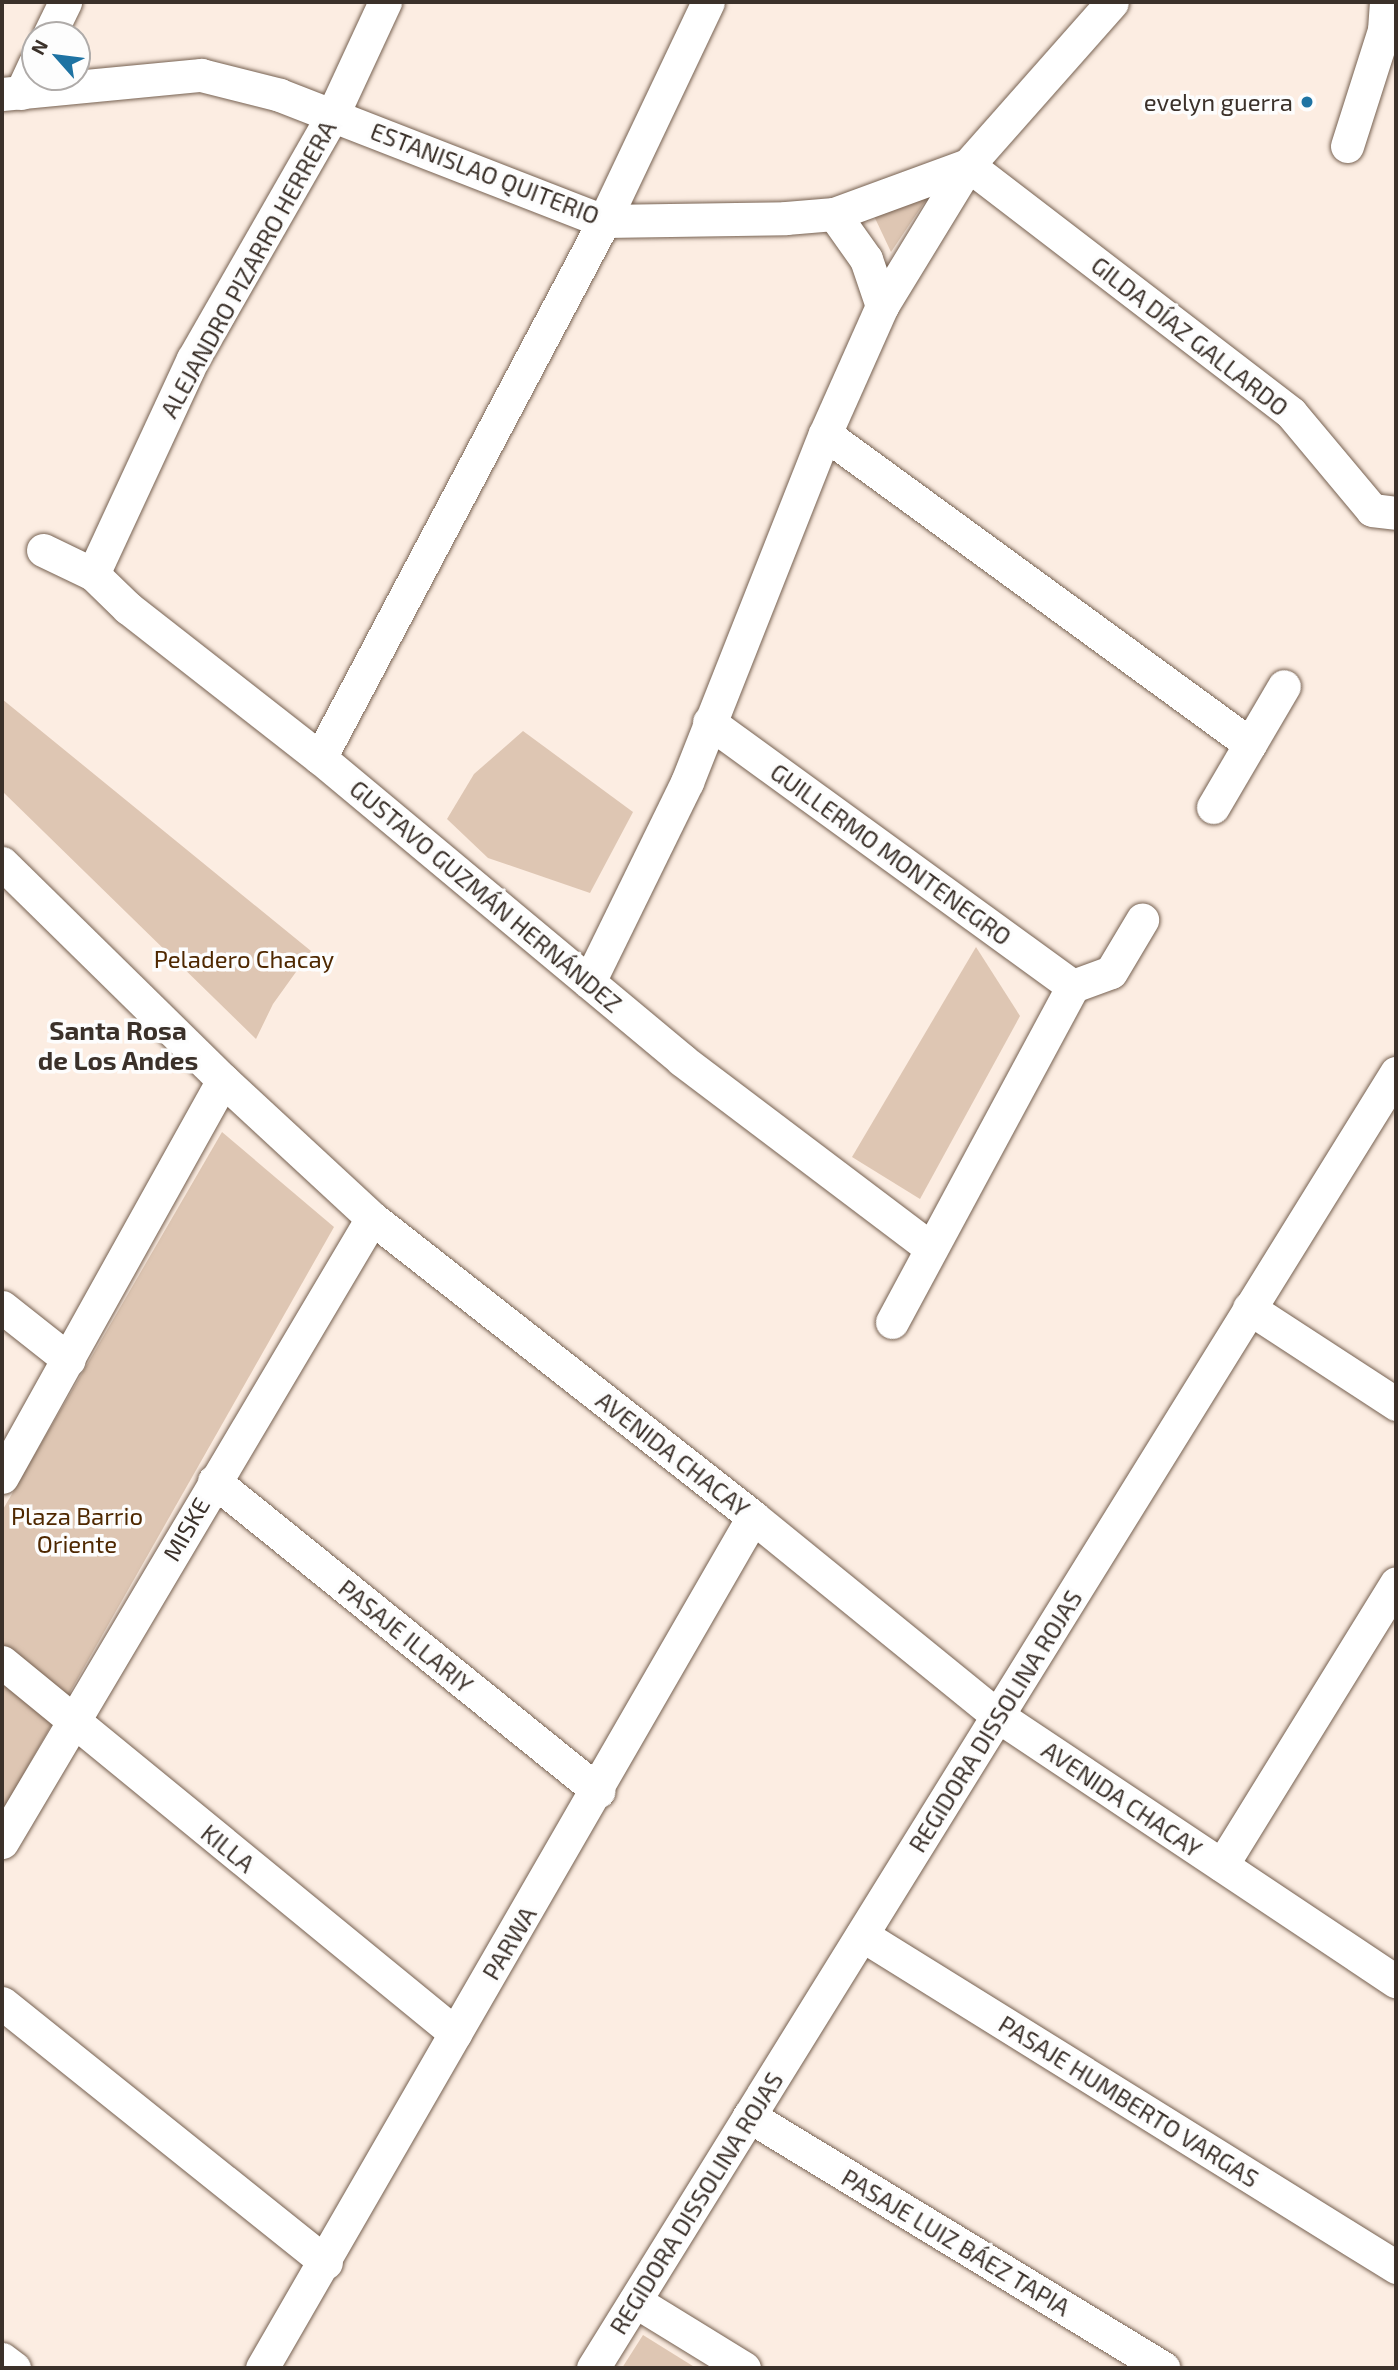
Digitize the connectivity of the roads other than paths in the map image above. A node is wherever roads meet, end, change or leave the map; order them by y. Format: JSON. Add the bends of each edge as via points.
{"nodes":[{"id":1,"x":65,"y":2,"type":"edge"},
{"id":2,"x":385,"y":2,"type":"edge"},
{"id":3,"x":708,"y":2,"type":"edge"},
{"id":4,"x":1112,"y":2,"type":"edge"},
{"id":5,"x":1386,"y":2,"type":"edge"},
{"id":6,"x":56,"y":21,"type":"edge"},
{"id":7,"x":11,"y":93,"type":"edge"},
{"id":8,"x":332,"y":116,"type":"junction"},
{"id":9,"x":1347,"y":146,"type":"dead end"},
{"id":10,"x":968,"y":165,"type":"junction"},
{"id":11,"x":834,"y":214,"type":"junction"},
{"id":12,"x":604,"y":220,"type":"junction"},
{"id":13,"x":882,"y":306,"type":"junction"},
{"id":14,"x":825,"y":434,"type":"junction"},
{"id":15,"x":1396,"y":513,"type":"edge"},
{"id":16,"x":43,"y":550,"type":"dead end"},
{"id":17,"x":93,"y":574,"type":"junction"},
{"id":18,"x":1284,"y":686,"type":"dead end"},
{"id":19,"x":709,"y":722,"type":"junction"},
{"id":20,"x":1250,"y":744,"type":"junction"},
{"id":21,"x":320,"y":758,"type":"junction"},
{"id":22,"x":1213,"y":807,"type":"dead end"},
{"id":23,"x":2,"y":863,"type":"edge"},
{"id":24,"x":1142,"y":920,"type":"dead end"},
{"id":25,"x":589,"y":982,"type":"junction"},
{"id":26,"x":1073,"y":986,"type":"junction"},
{"id":27,"x":1396,"y":1073,"type":"edge"},
{"id":28,"x":223,"y":1080,"type":"junction"},
{"id":29,"x":372,"y":1218,"type":"junction"},
{"id":30,"x":929,"y":1247,"type":"junction"},
{"id":31,"x":2,"y":1307,"type":"edge"},
{"id":32,"x":1249,"y":1308,"type":"junction"},
{"id":33,"x":892,"y":1322,"type":"dead end"},
{"id":34,"x":69,"y":1360,"type":"junction"},
{"id":35,"x":1396,"y":1404,"type":"edge"},
{"id":36,"x":2,"y":1477,"type":"edge"},
{"id":37,"x":214,"y":1481,"type":"junction"},
{"id":38,"x":753,"y":1517,"type":"junction"},
{"id":39,"x":1396,"y":1583,"type":"edge"},
{"id":40,"x":2,"y":1662,"type":"edge"},
{"id":41,"x":998,"y":1716,"type":"junction"},
{"id":42,"x":74,"y":1722,"type":"junction"},
{"id":43,"x":598,"y":1791,"type":"junction"},
{"id":44,"x":2,"y":1842,"type":"edge"},
{"id":45,"x":1222,"y":1865,"type":"junction"},
{"id":46,"x":862,"y":1935,"type":"junction"},
{"id":47,"x":1396,"y":1981,"type":"edge"},
{"id":48,"x":2,"y":2003,"type":"edge"},
{"id":49,"x":456,"y":2033,"type":"junction"},
{"id":50,"x":750,"y":2116,"type":"junction"},
{"id":51,"x":326,"y":2263,"type":"junction"},
{"id":52,"x":1396,"y":2267,"type":"edge"},
{"id":53,"x":635,"y":2301,"type":"junction"},
{"id":54,"x":2,"y":2359,"type":"edge"},
{"id":55,"x":14,"y":2368,"type":"edge"},
{"id":56,"x":262,"y":2368,"type":"edge"},
{"id":57,"x":593,"y":2368,"type":"edge"},
{"id":58,"x":744,"y":2368,"type":"edge"},
{"id":59,"x":1163,"y":2368,"type":"edge"}],
"edges":[{"from":1,"to":6,"type":"street"},
{"from":2,"to":8,"type":"street","name":"ALEJANDRO PIZARRO HERRERA"},
{"from":3,"to":12,"type":"street"},
{"from":4,"to":10,"type":"street","name":"ESTANISLAO QUITERIO"},
{"from":5,"to":9,"type":"street","via":[[1384,30]]},
{"from":7,"to":8,"type":"street","name":"ESTANISLAO QUITERIO","via":[[201,75],[280,95]]},
{"from":8,"to":12,"type":"street","name":"ESTANISLAO QUITERIO"},
{"from":8,"to":17,"type":"street","name":"ALEJANDRO PIZARRO HERRERA","via":[[193,359]]},
{"from":10,"to":11,"type":"street","name":"ESTANISLAO QUITERIO"},
{"from":10,"to":13,"type":"street","name":"ESTANISLAO QUITERIO"},
{"from":10,"to":15,"type":"street","name":"GILDA DÍAZ GALLARDO","via":[[1292,413],[1372,510]]},
{"from":11,"to":12,"type":"street","name":"ESTANISLAO QUITERIO","via":[[736,222]]},
{"from":11,"to":13,"type":"street","via":[[866,259]]},
{"from":12,"to":21,"type":"street"},
{"from":13,"to":14,"type":"street","name":"ESTANISLAO QUITERIO"},
{"from":14,"to":19,"type":"street","name":"ESTANISLAO QUITERIO"},
{"from":14,"to":20,"type":"street"},
{"from":16,"to":17,"type":"street","name":"GUSTAVO GUZMÁN HERNÁNDEZ"},
{"from":17,"to":21,"type":"street","name":"GUSTAVO GUZMÁN HERNÁNDEZ","via":[[128,608]]},
{"from":18,"to":20,"type":"street"},
{"from":19,"to":25,"type":"street","name":"ESTANISLAO QUITERIO","via":[[687,782]]},
{"from":19,"to":26,"type":"street","name":"GUILLERMO MONTENEGRO"},
{"from":20,"to":22,"type":"street"},
{"from":21,"to":25,"type":"street","name":"GUSTAVO GUZMÁN HERNÁNDEZ"},
{"from":23,"to":28,"type":"street","name":"AVENIDA CHACAY"},
{"from":24,"to":26,"type":"street","via":[[1111,972]]},
{"from":25,"to":30,"type":"street","name":"GUSTAVO GUZMÁN HERNÁNDEZ","via":[[682,1060]]},
{"from":26,"to":30,"type":"street"},
{"from":27,"to":32,"type":"street","name":"REGIDORA DISSOLINA ROJAS"},
{"from":28,"to":29,"type":"street","name":"AVENIDA CHACAY"},
{"from":28,"to":34,"type":"street"},
{"from":29,"to":37,"type":"street","name":"MISKE"},
{"from":29,"to":38,"type":"street","name":"AVENIDA CHACAY"},
{"from":30,"to":33,"type":"street"},
{"from":31,"to":34,"type":"street"},
{"from":32,"to":35,"type":"street"},
{"from":32,"to":41,"type":"street","name":"REGIDORA DISSOLINA ROJAS"},
{"from":34,"to":36,"type":"street"},
{"from":37,"to":42,"type":"street","name":"MISKE"},
{"from":37,"to":43,"type":"street","name":"PASAJE ILLARIY"},
{"from":38,"to":41,"type":"street","name":"AVENIDA CHACAY"},
{"from":38,"to":43,"type":"street","name":"PARWA"},
{"from":39,"to":45,"type":"street"},
{"from":40,"to":42,"type":"street","name":"KILLA"},
{"from":41,"to":45,"type":"street","name":"AVENIDA CHACAY"},
{"from":41,"to":46,"type":"street","name":"REGIDORA DISSOLINA ROJAS"},
{"from":42,"to":44,"type":"street","name":"MISKE"},
{"from":42,"to":49,"type":"street","name":"KILLA"},
{"from":43,"to":49,"type":"street","name":"PARWA"},
{"from":45,"to":47,"type":"street","name":"AVENIDA CHACAY"},
{"from":46,"to":50,"type":"street","name":"REGIDORA DISSOLINA ROJAS"},
{"from":46,"to":52,"type":"street","name":"PASAJE HUMBERTO VARGAS"},
{"from":48,"to":51,"type":"street"},
{"from":49,"to":51,"type":"street","name":"PARWA"},
{"from":50,"to":53,"type":"street","name":"REGIDORA DISSOLINA ROJAS"},
{"from":50,"to":59,"type":"street","name":"PASAJE LUIZ BÁEZ TAPIA"},
{"from":51,"to":56,"type":"street","name":"PARWA"},
{"from":53,"to":57,"type":"street","name":"REGIDORA DISSOLINA ROJAS"},
{"from":53,"to":58,"type":"street"},
{"from":54,"to":55,"type":"street"}]}
